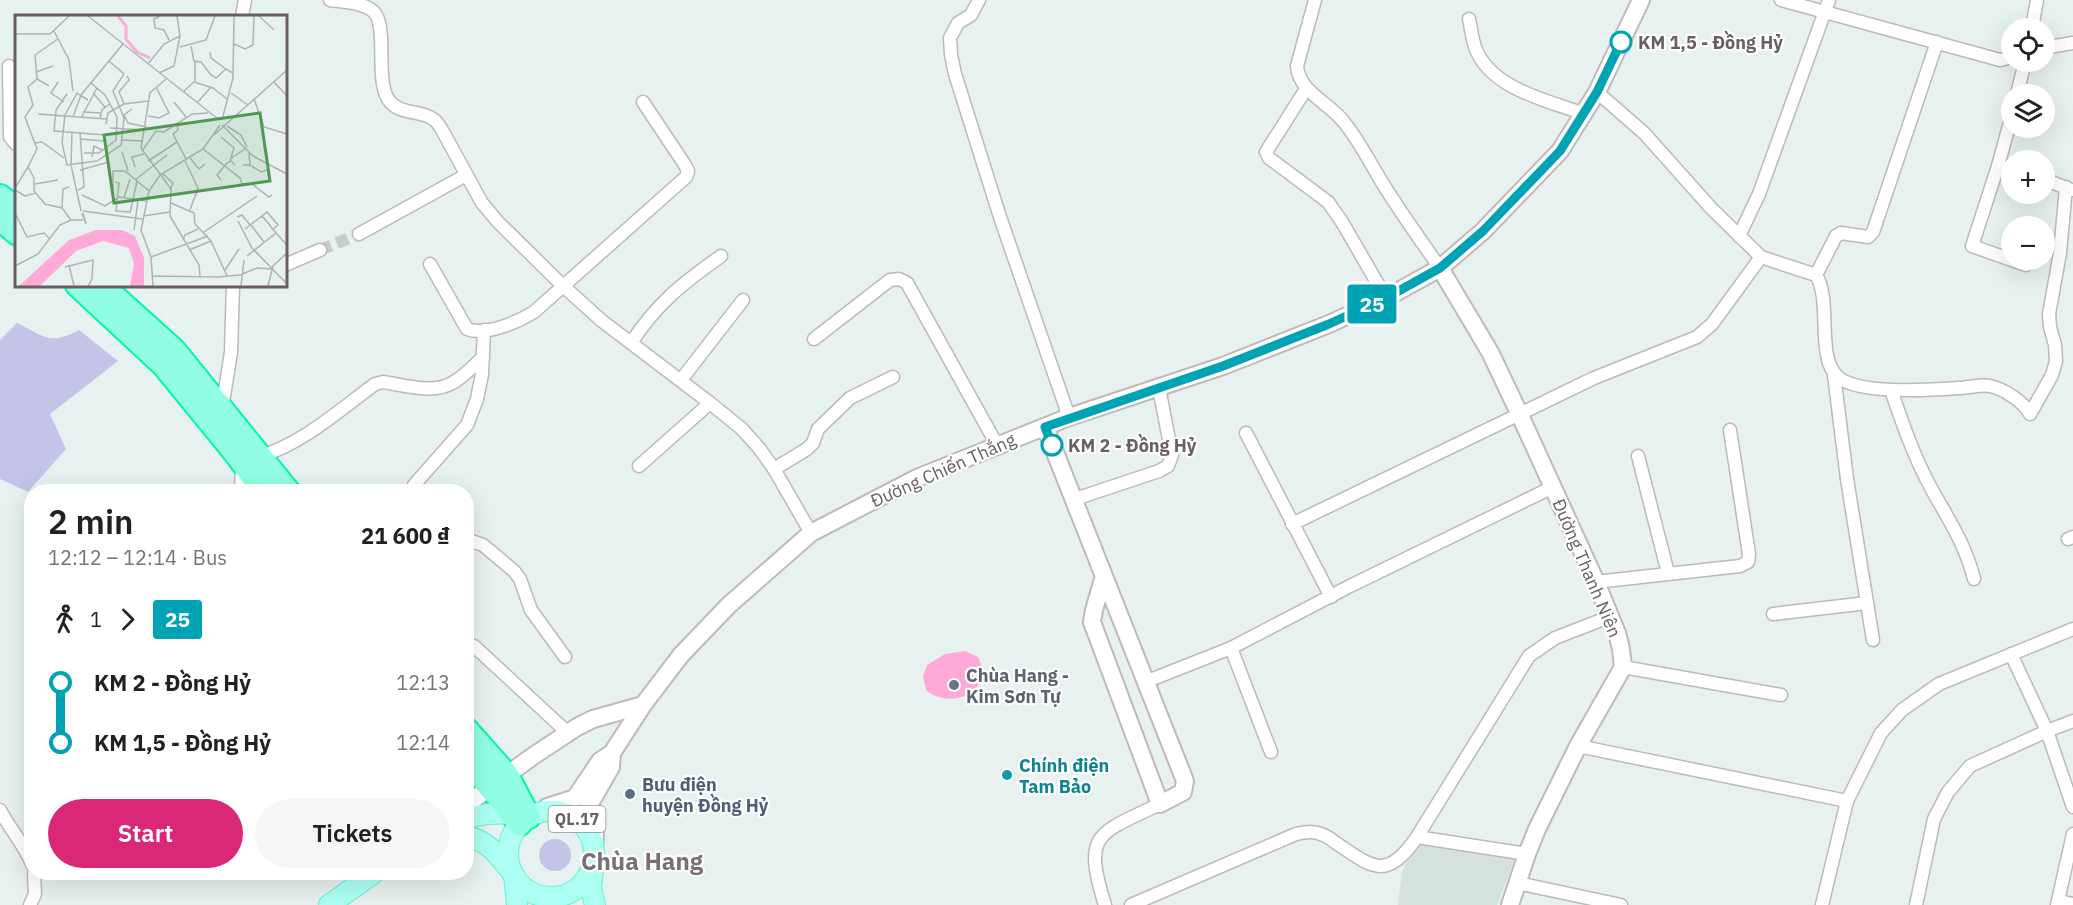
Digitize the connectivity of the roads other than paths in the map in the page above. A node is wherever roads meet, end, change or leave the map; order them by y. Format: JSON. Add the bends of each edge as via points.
{"nodes":[{"id":1,"x":245,"y":0,"type":"edge"},
{"id":2,"x":330,"y":0,"type":"edge"},
{"id":3,"x":979,"y":0,"type":"edge"},
{"id":4,"x":1315,"y":0,"type":"edge"},
{"id":5,"x":1641,"y":0,"type":"edge"},
{"id":6,"x":1781,"y":0,"type":"edge"},
{"id":7,"x":2037,"y":0,"type":"edge"},
{"id":8,"x":1827,"y":6,"type":"edge"},
{"id":9,"x":242,"y":15,"type":"edge"},
{"id":10,"x":2034,"y":18,"type":"edge"},
{"id":11,"x":1469,"y":19,"type":"dead end"},
{"id":12,"x":1937,"y":42,"type":"junction"},
{"id":13,"x":2073,"y":43,"type":"edge"},
{"id":14,"x":2055,"y":46,"type":"edge"},
{"id":15,"x":2001,"y":60,"type":"edge"},
{"id":16,"x":9,"y":66,"type":"dead end"},
{"id":17,"x":1306,"y":89,"type":"junction"},
{"id":18,"x":1597,"y":92,"type":"junction"},
{"id":19,"x":644,"y":102,"type":"dead end"},
{"id":20,"x":1584,"y":114,"type":"junction"},
{"id":21,"x":2006,"y":138,"type":"edge"},
{"id":22,"x":15,"y":143,"type":"edge"},
{"id":23,"x":1998,"y":166,"type":"junction"},
{"id":24,"x":2001,"y":167,"type":"edge"},
{"id":25,"x":465,"y":175,"type":"junction"},
{"id":26,"x":2055,"y":183,"type":"edge"},
{"id":27,"x":2069,"y":189,"type":"edge"},
{"id":28,"x":0,"y":196,"type":"edge"},
{"id":29,"x":15,"y":207,"type":"edge"},
{"id":30,"x":0,"y":219,"type":"edge"},
{"id":31,"x":15,"y":232,"type":"edge"},
{"id":32,"x":359,"y":234,"type":"tunnel mouth"},
{"id":33,"x":1739,"y":236,"type":"junction"},
{"id":34,"x":320,"y":250,"type":"tunnel mouth"},
{"id":35,"x":721,"y":256,"type":"dead end"},
{"id":36,"x":2001,"y":256,"type":"edge"},
{"id":37,"x":1761,"y":257,"type":"junction"},
{"id":38,"x":430,"y":264,"type":"dead end"},
{"id":39,"x":286,"y":266,"type":"edge"},
{"id":40,"x":1440,"y":268,"type":"junction"},
{"id":41,"x":1816,"y":275,"type":"junction"},
{"id":42,"x":562,"y":285,"type":"junction"},
{"id":43,"x":78,"y":286,"type":"edge"},
{"id":44,"x":103,"y":286,"type":"edge"},
{"id":45,"x":233,"y":286,"type":"edge"},
{"id":46,"x":1386,"y":298,"type":"junction"},
{"id":47,"x":743,"y":300,"type":"dead end"},
{"id":48,"x":484,"y":330,"type":"junction"},
{"id":49,"x":814,"y":339,"type":"dead end"},
{"id":50,"x":631,"y":343,"type":"junction"},
{"id":51,"x":483,"y":357,"type":"junction"},
{"id":52,"x":1834,"y":375,"type":"junction"},
{"id":53,"x":893,"y":377,"type":"dead end"},
{"id":54,"x":681,"y":380,"type":"junction"},
{"id":55,"x":1159,"y":388,"type":"junction"},
{"id":56,"x":1891,"y":390,"type":"junction"},
{"id":57,"x":710,"y":403,"type":"junction"},
{"id":58,"x":222,"y":409,"type":"junction"},
{"id":59,"x":1519,"y":413,"type":"junction"},
{"id":60,"x":1069,"y":417,"type":"junction"},
{"id":61,"x":1045,"y":427,"type":"junction"},
{"id":62,"x":1730,"y":430,"type":"dead end"},
{"id":63,"x":1246,"y":433,"type":"dead end"},
{"id":64,"x":997,"y":445,"type":"junction"},
{"id":65,"x":1638,"y":456,"type":"dead end"},
{"id":66,"x":251,"y":460,"type":"junction"},
{"id":67,"x":639,"y":466,"type":"dead end"},
{"id":68,"x":774,"y":469,"type":"junction"},
{"id":69,"x":244,"y":484,"type":"edge"},
{"id":70,"x":261,"y":484,"type":"edge"},
{"id":71,"x":280,"y":484,"type":"edge"},
{"id":72,"x":415,"y":484,"type":"edge"},
{"id":73,"x":1553,"y":487,"type":"junction"},
{"id":74,"x":1075,"y":499,"type":"junction"},
{"id":75,"x":1292,"y":524,"type":"junction"},
{"id":76,"x":811,"y":533,"type":"junction"},
{"id":77,"x":474,"y":541,"type":"edge"},
{"id":78,"x":1668,"y":573,"type":"junction"},
{"id":79,"x":1104,"y":576,"type":"junction"},
{"id":80,"x":1974,"y":579,"type":"dead end"},
{"id":81,"x":1596,"y":582,"type":"junction"},
{"id":82,"x":1331,"y":597,"type":"junction"},
{"id":83,"x":1867,"y":603,"type":"junction"},
{"id":84,"x":1773,"y":614,"type":"dead end"},
{"id":85,"x":1610,"y":617,"type":"junction"},
{"id":86,"x":2073,"y":629,"type":"edge"},
{"id":87,"x":1873,"y":640,"type":"dead end"},
{"id":88,"x":474,"y":646,"type":"dead end"},
{"id":89,"x":1231,"y":648,"type":"junction"},
{"id":90,"x":2011,"y":654,"type":"junction"},
{"id":91,"x":565,"y":657,"type":"dead end"},
{"id":92,"x":1623,"y":667,"type":"junction"},
{"id":93,"x":1145,"y":682,"type":"junction"},
{"id":94,"x":1781,"y":695,"type":"dead end"},
{"id":95,"x":643,"y":705,"type":"junction"},
{"id":96,"x":2073,"y":721,"type":"edge"},
{"id":97,"x":2047,"y":731,"type":"junction"},
{"id":98,"x":568,"y":733,"type":"junction"},
{"id":99,"x":474,"y":742,"type":"edge"},
{"id":100,"x":1578,"y":746,"type":"junction"},
{"id":101,"x":1271,"y":752,"type":"dead end"},
{"id":102,"x":612,"y":753,"type":"junction"},
{"id":103,"x":474,"y":764,"type":"edge"},
{"id":104,"x":499,"y":781,"type":"junction"},
{"id":105,"x":474,"y":801,"type":"edge"},
{"id":106,"x":1847,"y":801,"type":"junction"},
{"id":107,"x":1160,"y":804,"type":"junction"},
{"id":108,"x":2073,"y":807,"type":"edge"},
{"id":109,"x":474,"y":809,"type":"edge"},
{"id":110,"x":0,"y":810,"type":"edge"},
{"id":111,"x":528,"y":815,"type":"junction"},
{"id":112,"x":2073,"y":834,"type":"edge"},
{"id":113,"x":1417,"y":837,"type":"junction"},
{"id":114,"x":474,"y":839,"type":"edge"},
{"id":115,"x":24,"y":848,"type":"edge"},
{"id":116,"x":1527,"y":854,"type":"junction"},
{"id":117,"x":594,"y":856,"type":"junction"},
{"id":118,"x":513,"y":873,"type":"junction"},
{"id":119,"x":35,"y":880,"type":"edge"},
{"id":120,"x":364,"y":880,"type":"edge"},
{"id":121,"x":1517,"y":883,"type":"junction"},
{"id":122,"x":556,"y":899,"type":"edge"},
{"id":123,"x":2057,"y":903,"type":"edge"},
{"id":124,"x":2073,"y":904,"type":"edge"},
{"id":125,"x":30,"y":905,"type":"edge"},
{"id":126,"x":329,"y":905,"type":"edge"},
{"id":127,"x":517,"y":905,"type":"edge"},
{"id":128,"x":587,"y":905,"type":"edge"},
{"id":129,"x":595,"y":905,"type":"edge"},
{"id":130,"x":1105,"y":905,"type":"edge"},
{"id":131,"x":1131,"y":905,"type":"edge"},
{"id":132,"x":1510,"y":905,"type":"edge"},
{"id":133,"x":1620,"y":905,"type":"edge"},
{"id":134,"x":1822,"y":905,"type":"edge"},
{"id":135,"x":1916,"y":905,"type":"edge"}],
"edges":[{"from":1,"to":9,"type":"street"},
{"from":2,"to":25,"type":"street","via":[[374,12],[379,23],[387,98],[396,108],[434,119]]},
{"from":3,"to":60,"type":"street","via":[[950,38],[955,74]]},
{"from":4,"to":17,"type":"street","via":[[1297,66],[1298,78]]},
{"from":5,"to":18,"type":"main road","name":"Đường Chiến Thắng"},
{"from":6,"to":8,"type":"street"},
{"from":7,"to":10,"type":"street"},
{"from":8,"to":12,"type":"street"},
{"from":8,"to":33,"type":"street","via":[[1759,194]]},
{"from":11,"to":20,"type":"street","via":[[1476,48],[1498,76],[1518,89]]},
{"from":12,"to":15,"type":"street"},
{"from":12,"to":41,"type":"street","via":[[1873,232],[1868,237],[1841,233],[1836,236]]},
{"from":13,"to":14,"type":"street"},
{"from":16,"to":22,"type":"street","via":[[10,136]]},
{"from":17,"to":40,"type":"street","via":[[1345,122]]},
{"from":17,"to":46,"type":"street","via":[[1266,152],[1328,202]]},
{"from":18,"to":20,"type":"main road","name":"Đường Chiến Thắng"},
{"from":18,"to":33,"type":"street","via":[[1644,133]]},
{"from":19,"to":42,"type":"street","via":[[688,171],[686,177]]},
{"from":20,"to":40,"type":"main road","name":"Đường Chiến Thắng","via":[[1560,151],[1527,187]]},
{"from":21,"to":23,"type":"street"},
{"from":23,"to":24,"type":"street"},
{"from":23,"to":36,"type":"street","via":[[1972,246]]},
{"from":25,"to":32,"type":"street"},
{"from":25,"to":42,"type":"street","via":[[498,222]]},
{"from":26,"to":27,"type":"street"},
{"from":27,"to":56,"type":"street","via":[[2049,315],[2056,361],[2030,414],[2018,400],[1990,386]]},
{"from":28,"to":29,"type":"highway"},
{"from":30,"to":31,"type":"highway"},
{"from":33,"to":37,"type":"street"},
{"from":34,"to":39,"type":"street"},
{"from":35,"to":50,"type":"street","via":[[665,299]]},
{"from":37,"to":41,"type":"street"},
{"from":37,"to":59,"type":"street","via":[[1712,324],[1697,337]]},
{"from":38,"to":48,"type":"street","via":[[467,329]]},
{"from":40,"to":46,"type":"main road","name":"Đường Chiến Thắng"},
{"from":40,"to":59,"type":"main road","name":"Đường Thanh Niên","via":[[1490,352]]},
{"from":41,"to":52,"type":"street","via":[[1822,290],[1828,360]]},
{"from":42,"to":48,"type":"street","via":[[518,322]]},
{"from":42,"to":50,"type":"street"},
{"from":43,"to":66,"type":"highway","via":[[164,366],[225,440]]},
{"from":44,"to":58,"type":"highway","via":[[175,351]]},
{"from":45,"to":58,"type":"street","via":[[231,352]]},
{"from":46,"to":55,"type":"main road","name":"Đường Chiến Thắng","via":[[1329,324]]},
{"from":47,"to":54,"type":"street"},
{"from":48,"to":51,"type":"street"},
{"from":49,"to":64,"type":"street","via":[[890,280],[907,283]]},
{"from":50,"to":54,"type":"street"},
{"from":51,"to":66,"type":"street","via":[[443,387],[375,384],[278,452]]},
{"from":51,"to":72,"type":"street","via":[[477,399],[466,425]]},
{"from":52,"to":56,"type":"street","via":[[1852,384]]},
{"from":52,"to":83,"type":"street"},
{"from":53,"to":68,"type":"street","via":[[850,398],[818,429],[807,449]]},
{"from":54,"to":57,"type":"street"},
{"from":55,"to":60,"type":"main road","name":"Đường Chiến Thắng"},
{"from":55,"to":74,"type":"street","via":[[1172,455],[1168,466]]},
{"from":56,"to":80,"type":"street","via":[[1930,486],[1959,535]]},
{"from":57,"to":67,"type":"street"},
{"from":57,"to":68,"type":"street","via":[[742,429]]},
{"from":58,"to":66,"type":"highway"},
{"from":59,"to":73,"type":"main road","name":"Đường Thanh Niên"},
{"from":59,"to":75,"type":"street"},
{"from":60,"to":61,"type":"main road","name":"Đường Chiến Thắng"},
{"from":61,"to":64,"type":"main road","name":"Đường Chiến Thắng"},
{"from":61,"to":74,"type":"main road"},
{"from":62,"to":78,"type":"street","via":[[1748,562]]},
{"from":63,"to":75,"type":"street"},
{"from":64,"to":76,"type":"main road","name":"Đường Chiến Thắng","via":[[917,478]]},
{"from":65,"to":78,"type":"street"},
{"from":66,"to":69,"type":"street"},
{"from":66,"to":70,"type":"highway"},
{"from":66,"to":71,"type":"highway"},
{"from":68,"to":76,"type":"street"},
{"from":73,"to":81,"type":"main road","name":"Đường Thanh Niên"},
{"from":73,"to":82,"type":"street"},
{"from":74,"to":79,"type":"main road"},
{"from":75,"to":82,"type":"street"},
{"from":76,"to":95,"type":"main road","name":"Đường Chiến Thắng","via":[[729,605],[681,655]]},
{"from":77,"to":91,"type":"street","via":[[514,571],[531,610]]},
{"from":78,"to":81,"type":"street"},
{"from":79,"to":93,"type":"main road"},
{"from":79,"to":107,"type":"main road","via":[[1092,622]]},
{"from":81,"to":85,"type":"main road","name":"Đường Thanh Niên"},
{"from":82,"to":89,"type":"street"},
{"from":83,"to":84,"type":"street"},
{"from":83,"to":87,"type":"street"},
{"from":85,"to":92,"type":"main road","name":"Đường Thanh Niên"},
{"from":85,"to":113,"type":"street","via":[[1555,638],[1529,656]]},
{"from":86,"to":90,"type":"street"},
{"from":88,"to":98,"type":"street"},
{"from":89,"to":93,"type":"street"},
{"from":89,"to":101,"type":"street"},
{"from":90,"to":97,"type":"street"},
{"from":90,"to":106,"type":"street","via":[[1939,684],[1902,710],[1881,733]]},
{"from":92,"to":94,"type":"street"},
{"from":92,"to":100,"type":"main road"},
{"from":93,"to":107,"type":"main road","via":[[1185,782],[1183,792]]},
{"from":95,"to":98,"type":"main road","via":[[593,719]]},
{"from":95,"to":102,"type":"main road","name":"Đường Chiến Thắng"},
{"from":96,"to":97,"type":"street"},
{"from":97,"to":108,"type":"street"},
{"from":97,"to":135,"type":"street","via":[[1970,766],[1948,792],[1934,819]]},
{"from":98,"to":104,"type":"main road"},
{"from":99,"to":104,"type":"highway"},
{"from":100,"to":106,"type":"street"},
{"from":100,"to":116,"type":"main road"},
{"from":102,"to":111,"type":"main road","name":"Đường Chiến Thắng","via":[[600,762],[575,798]]},
{"from":102,"to":117,"type":"main road","name":"Đường Chiến Thắng","via":[[611,767],[588,807],[595,833]]},
{"from":103,"to":104,"type":"highway"},
{"from":104,"to":105,"type":"main road"},
{"from":104,"to":111,"type":"highway"},
{"from":106,"to":134,"type":"street"},
{"from":107,"to":130,"type":"street","via":[[1102,834],[1094,861]]},
{"from":109,"to":111,"type":"main road","number":"QL.17","via":[[488,814]]},
{"from":110,"to":115,"type":"street"},
{"from":111,"to":117,"type":"main road","number":"QL.17","via":[[560,812],[574,817],[590,834]]},
{"from":111,"to":118,"type":"main road","via":[[514,832],[509,846]]},
{"from":112,"to":123,"type":"street"},
{"from":113,"to":116,"type":"street"},
{"from":113,"to":131,"type":"street","via":[[1406,853],[1383,867],[1363,862],[1327,836],[1296,834]]},
{"from":114,"to":118,"type":"main road","via":[[488,844]]},
{"from":116,"to":121,"type":"main road"},
{"from":117,"to":122,"type":"main road","via":[[583,883]]},
{"from":117,"to":129,"type":"main road","via":[[591,885]]},
{"from":118,"to":122,"type":"main road","via":[[522,886]]},
{"from":118,"to":127,"type":"main road"},
{"from":119,"to":125,"type":"street"},
{"from":120,"to":126,"type":"main road"},
{"from":121,"to":132,"type":"main road"},
{"from":121,"to":133,"type":"street"},
{"from":122,"to":128,"type":"main road"},
{"from":123,"to":124,"type":"street"}]}
